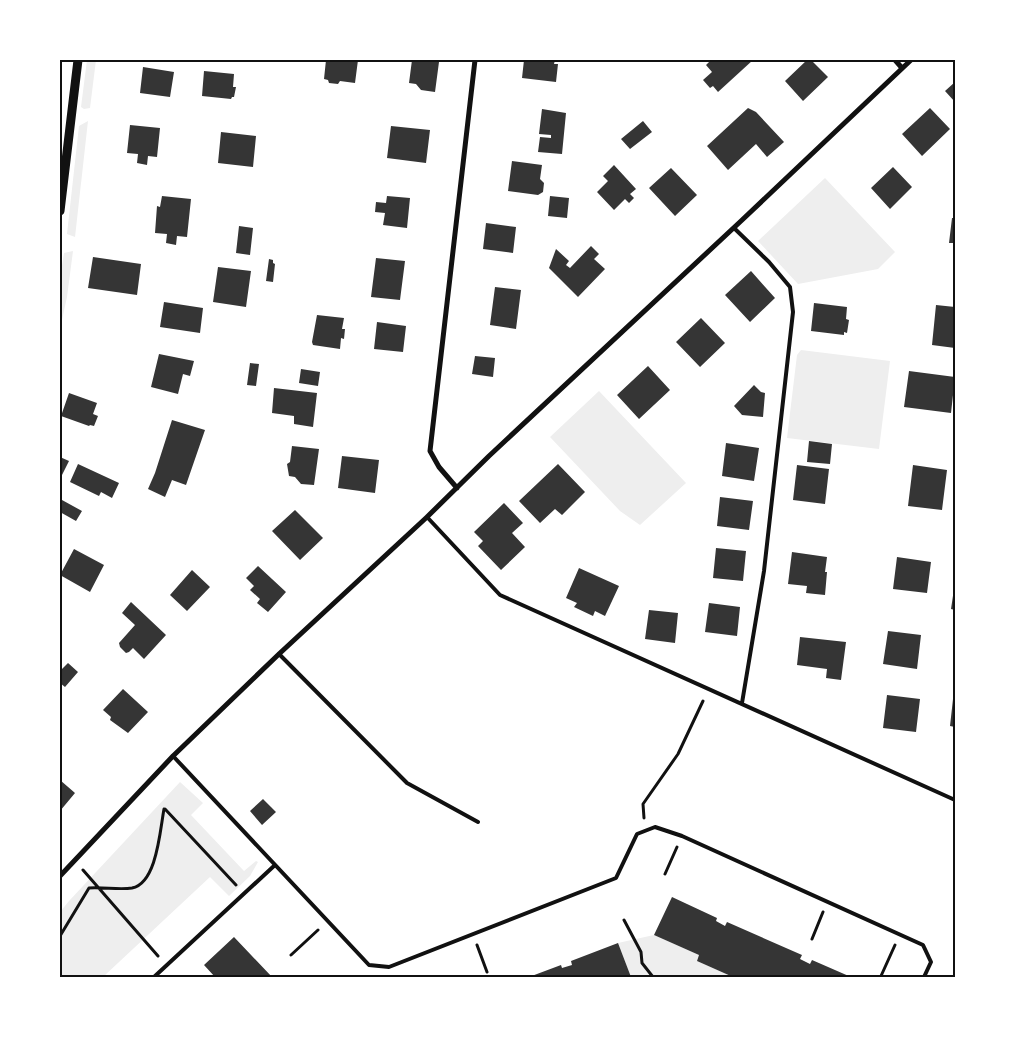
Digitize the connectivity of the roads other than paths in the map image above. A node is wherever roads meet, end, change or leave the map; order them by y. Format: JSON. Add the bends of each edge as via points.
{"nodes":[{"id":1,"x":78,"y":60,"type":"edge"},
{"id":2,"x":475,"y":60,"type":"edge"},
{"id":3,"x":895,"y":60,"type":"edge"},
{"id":4,"x":911,"y":60,"type":"edge"},
{"id":5,"x":902,"y":68,"type":"junction"},
{"id":6,"x":60,"y":211,"type":"edge"},
{"id":7,"x":734,"y":228,"type":"junction"},
{"id":8,"x":457,"y":488,"type":"junction"},
{"id":9,"x":427,"y":517,"type":"junction"},
{"id":10,"x":278,"y":654,"type":"junction"},
{"id":11,"x":742,"y":703,"type":"junction"},
{"id":12,"x":173,"y":756,"type":"junction"},
{"id":13,"x":955,"y":800,"type":"edge"},
{"id":14,"x":478,"y":822,"type":"dead end"},
{"id":15,"x":275,"y":865,"type":"junction"},
{"id":16,"x":60,"y":876,"type":"edge"},
{"id":17,"x":154,"y":977,"type":"edge"},
{"id":18,"x":924,"y":977,"type":"edge"}],
"edges":[{"from":1,"to":6,"type":"street"},
{"from":2,"to":8,"type":"street","via":[[430,450],[438,467]]},
{"from":3,"to":5,"type":"street"},
{"from":4,"to":5,"type":"street"},
{"from":5,"to":7,"type":"street"},
{"from":7,"to":8,"type":"street"},
{"from":7,"to":11,"type":"lane","via":[[790,287],[793,312],[764,571]]},
{"from":8,"to":9,"type":"street"},
{"from":9,"to":10,"type":"street"},
{"from":9,"to":11,"type":"lane","via":[[500,595]]},
{"from":10,"to":12,"type":"street"},
{"from":10,"to":14,"type":"lane","via":[[407,784]]},
{"from":11,"to":13,"type":"lane"},
{"from":12,"to":15,"type":"lane"},
{"from":12,"to":16,"type":"street"},
{"from":15,"to":17,"type":"lane"},
{"from":15,"to":18,"type":"lane","via":[[369,965],[389,967],[616,878],[637,834],[655,827],[682,836],[923,946],[931,962]]}]}
